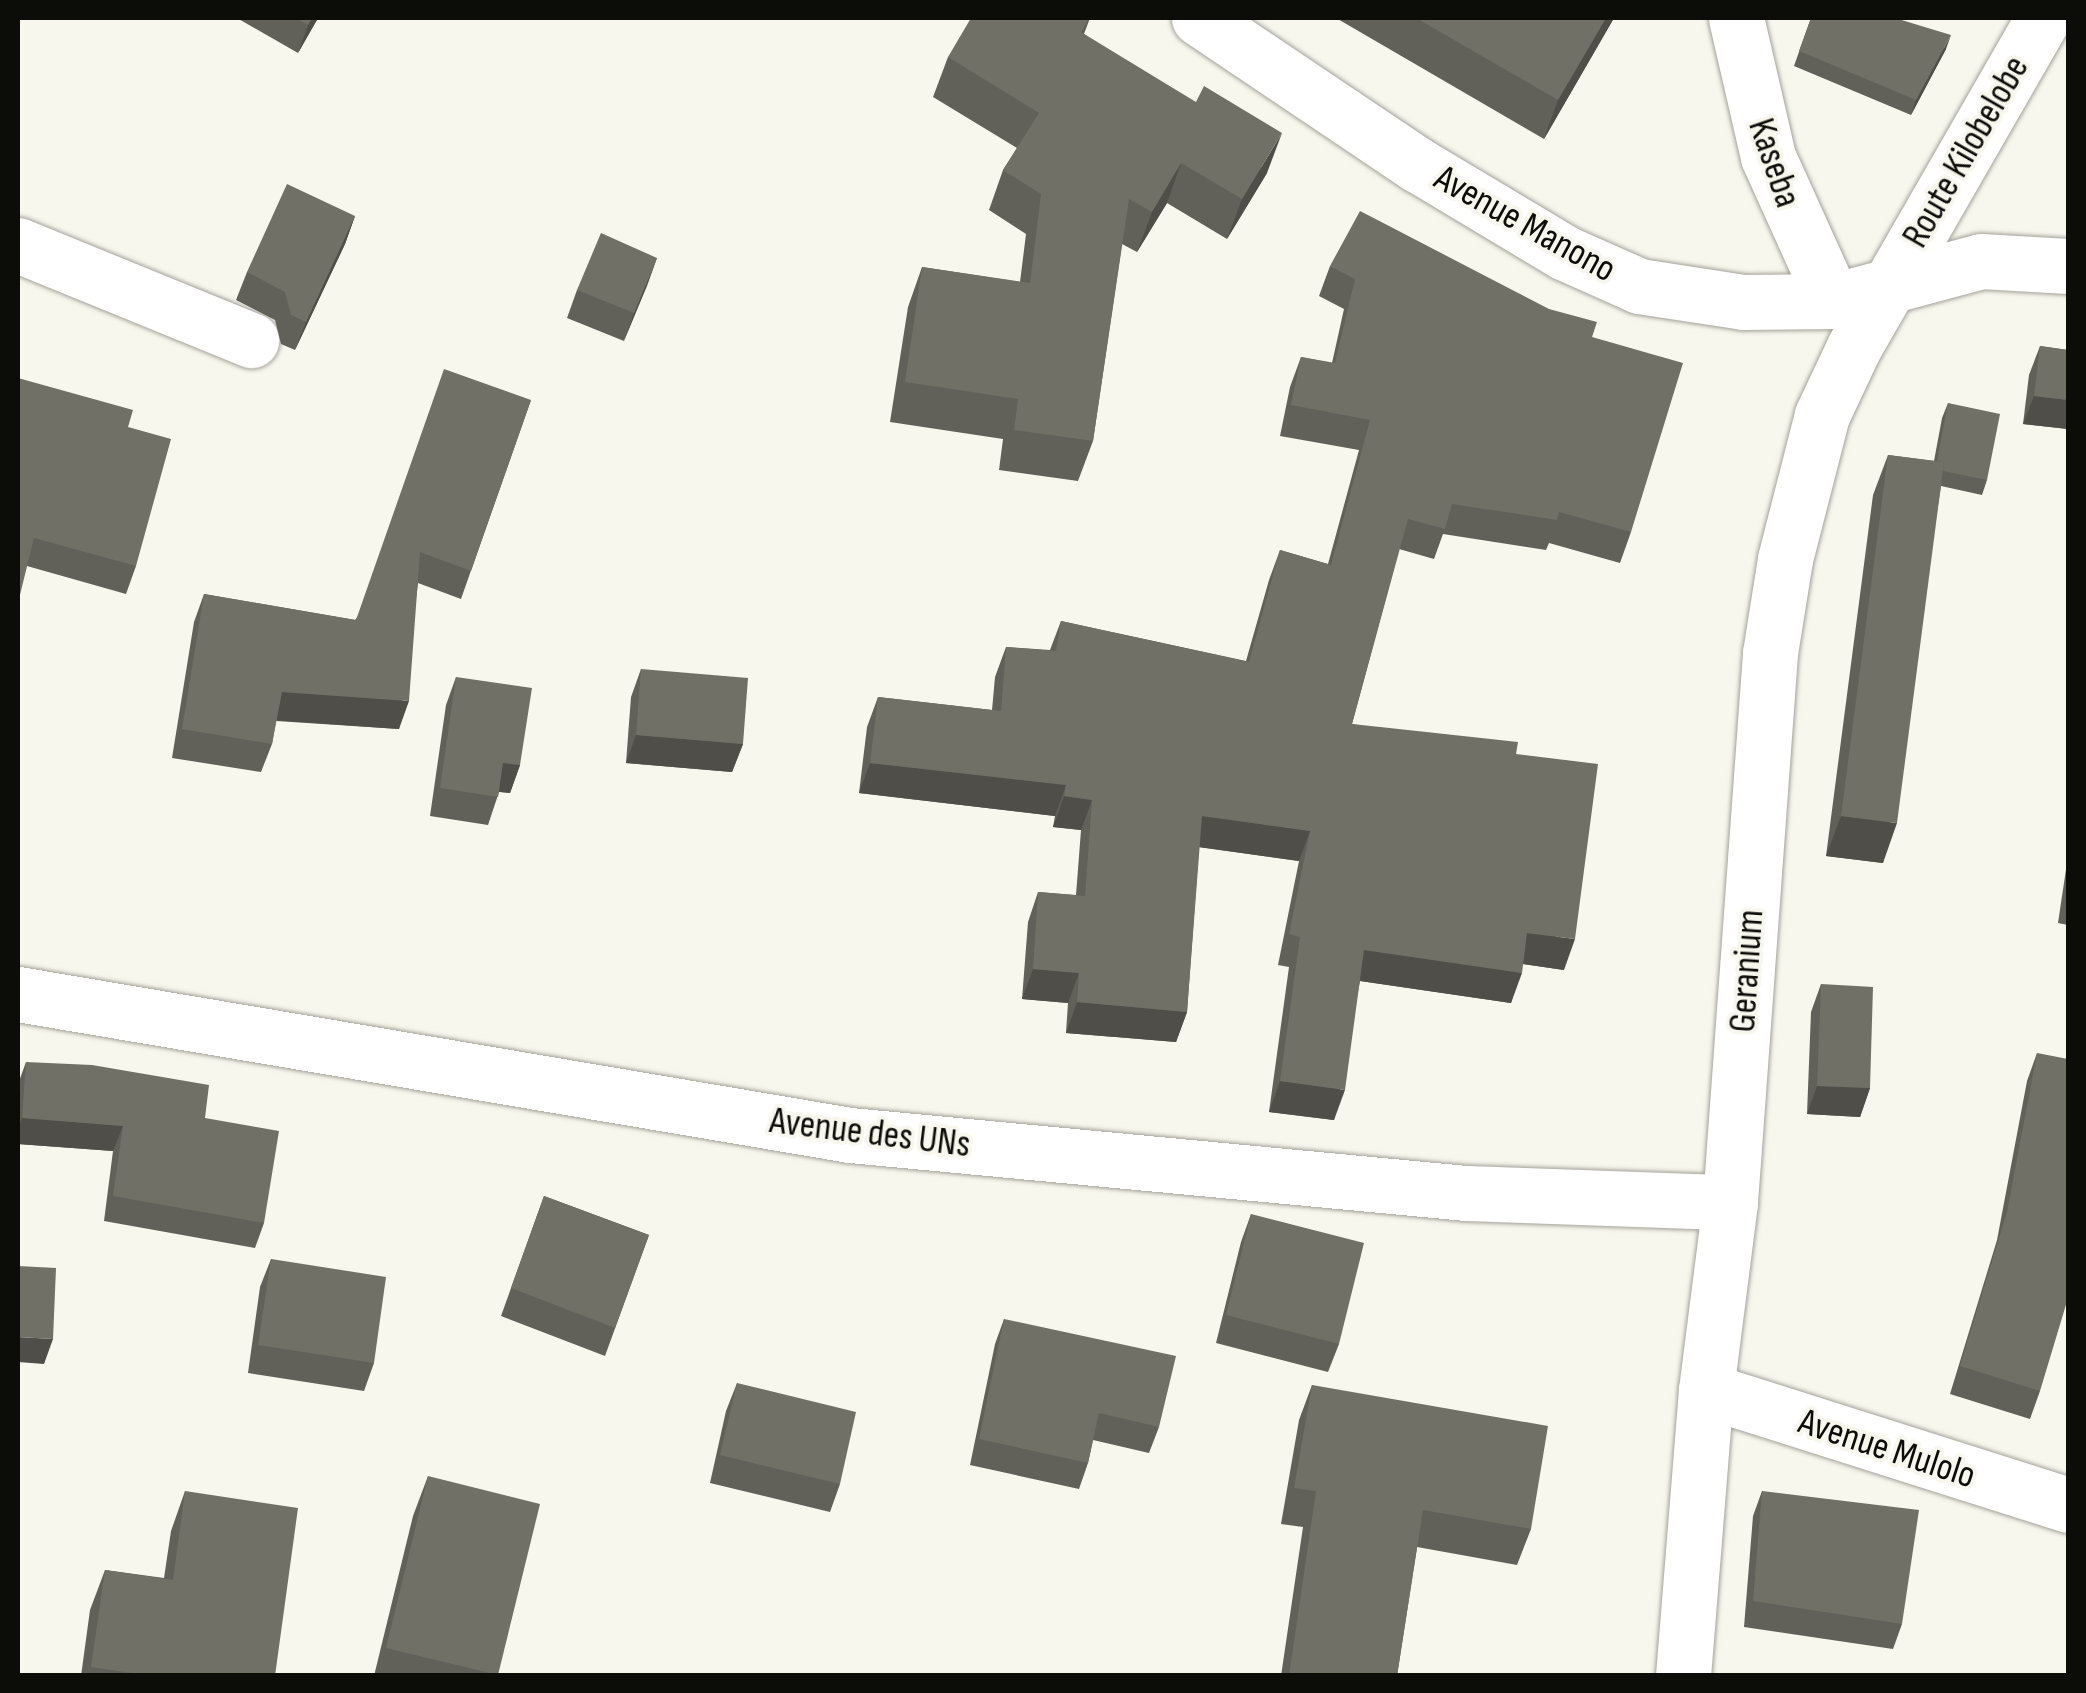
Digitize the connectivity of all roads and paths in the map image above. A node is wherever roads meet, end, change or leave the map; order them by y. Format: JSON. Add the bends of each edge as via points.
{"nodes":[{"id":1,"x":1199,"y":18,"type":"edge"},
{"id":2,"x":1736,"y":18,"type":"edge"},
{"id":3,"x":2043,"y":18,"type":"edge"},
{"id":4,"x":18,"y":245,"type":"edge"},
{"id":5,"x":2068,"y":266,"type":"edge"},
{"id":6,"x":1888,"y":286,"type":"junction"},
{"id":7,"x":1834,"y":301,"type":"junction"},
{"id":8,"x":250,"y":340,"type":"dead end"},
{"id":9,"x":18,"y":994,"type":"edge"},
{"id":10,"x":1730,"y":1202,"type":"junction"},
{"id":11,"x":1706,"y":1390,"type":"junction"},
{"id":12,"x":2068,"y":1505,"type":"edge"},
{"id":13,"x":1683,"y":1676,"type":"edge"}],
"edges":[{"from":1,"to":7,"type":"street","name":"Avenue Manono","via":[[1418,165],[1566,253],[1639,286],[1743,302]]},
{"from":2,"to":7,"type":"street","name":"Kaseba","via":[[1768,157]]},
{"from":3,"to":6,"type":"street","name":"Route Kilobelobe"},
{"from":4,"to":8,"type":"street"},
{"from":5,"to":6,"type":"street","name":"Avenue Manono","via":[[1981,261]]},
{"from":6,"to":7,"type":"street","name":"Avenue Manono"},
{"from":6,"to":10,"type":"street","name":"Geranium","via":[[1822,415],[1784,559],[1770,653]]},
{"from":9,"to":10,"type":"street","name":"Avenue des UNs","via":[[850,1136],[1466,1193]]},
{"from":10,"to":11,"type":"street","name":"Geranium"},
{"from":11,"to":12,"type":"street","name":"Avenue Mulolo"},
{"from":11,"to":13,"type":"street","name":"Geranium"}]}
